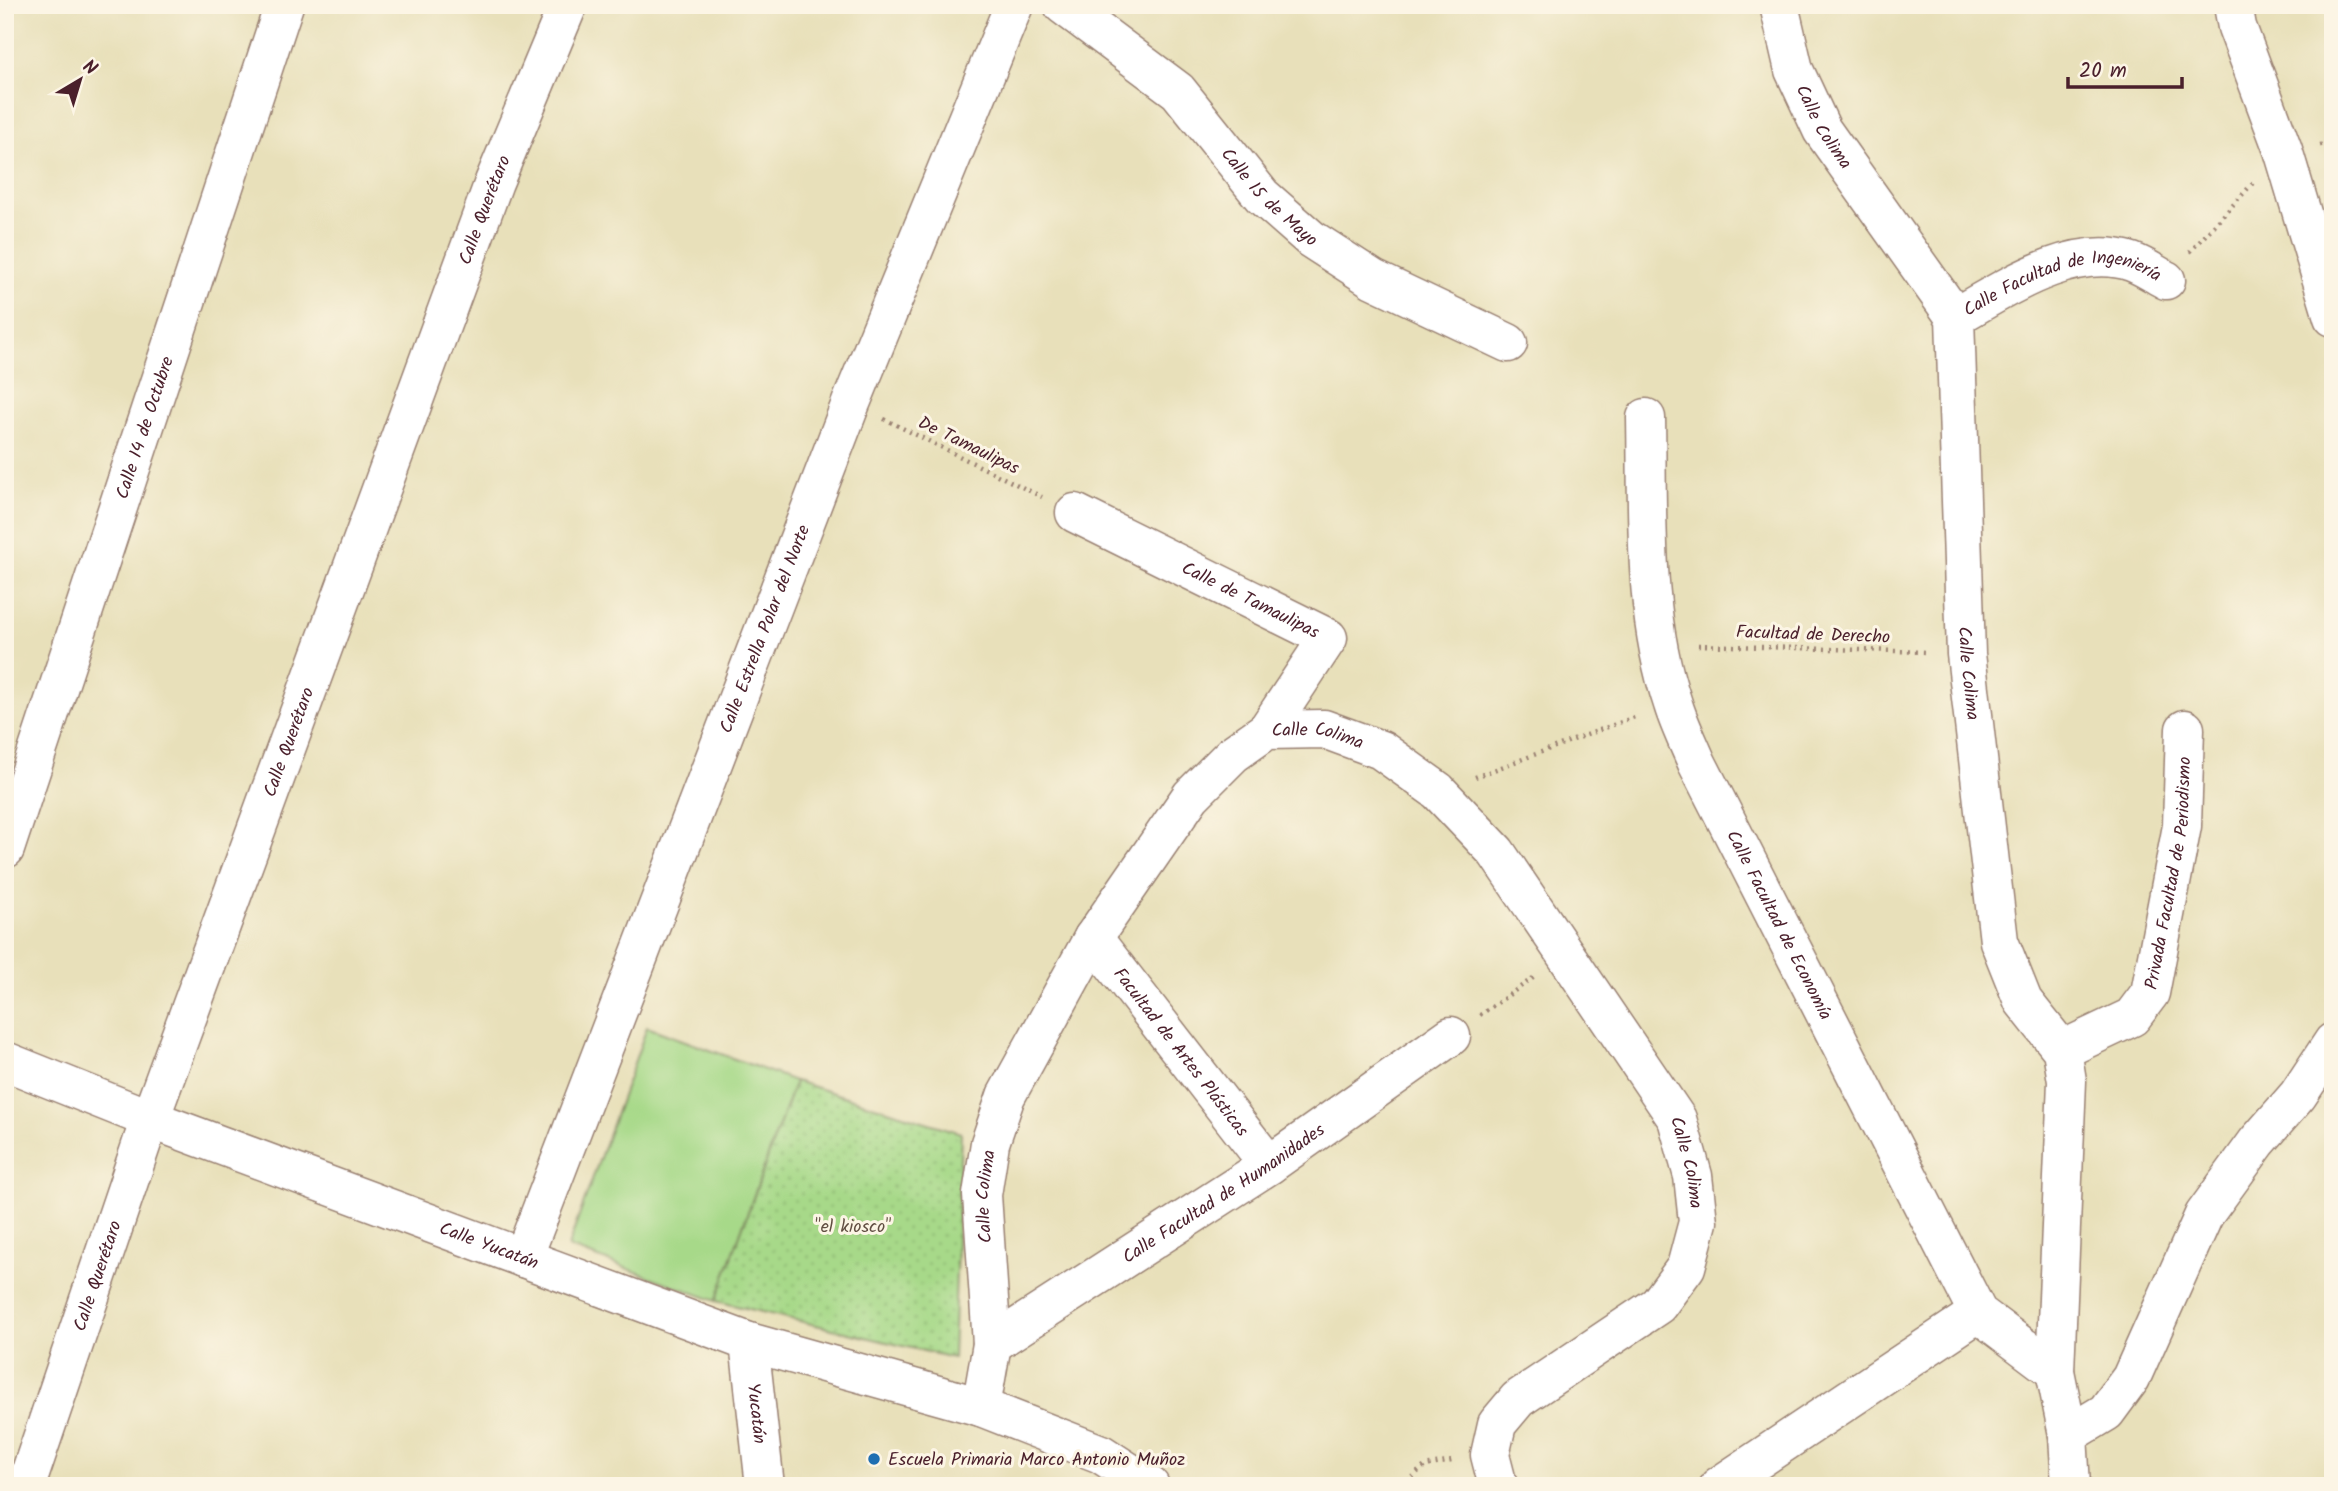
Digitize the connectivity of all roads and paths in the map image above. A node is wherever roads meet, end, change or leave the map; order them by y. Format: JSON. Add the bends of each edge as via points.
{"nodes":[{"id":1,"x":284,"y":5,"type":"edge"},
{"id":2,"x":568,"y":5,"type":"edge"},
{"id":3,"x":1014,"y":5,"type":"edge"},
{"id":4,"x":1063,"y":5,"type":"edge"},
{"id":5,"x":2233,"y":5,"type":"edge"},
{"id":6,"x":1782,"y":9,"type":"edge"},
{"id":7,"x":2283,"y":150,"type":"junction"},
{"id":8,"x":2166,"y":280,"type":"joint"},
{"id":9,"x":1955,"y":317,"type":"junction"},
{"id":10,"x":2333,"y":317,"type":"edge"},
{"id":11,"x":1508,"y":343,"type":"dead end"},
{"id":12,"x":851,"y":403,"type":"junction"},
{"id":13,"x":1646,"y":418,"type":"dead end"},
{"id":14,"x":1075,"y":513,"type":"joint"},
{"id":15,"x":1659,"y":645,"type":"junction"},
{"id":16,"x":1966,"y":653,"type":"junction"},
{"id":17,"x":1672,"y":703,"type":"junction"},
{"id":18,"x":2185,"y":729,"type":"dead end"},
{"id":19,"x":1267,"y":730,"type":"junction"},
{"id":20,"x":1438,"y":791,"type":"junction"},
{"id":21,"x":5,"y":849,"type":"edge"},
{"id":22,"x":1093,"y":938,"type":"junction"},
{"id":23,"x":1567,"y":953,"type":"junction"},
{"id":24,"x":1451,"y":1036,"type":"joint"},
{"id":25,"x":2333,"y":1042,"type":"edge"},
{"id":26,"x":2062,"y":1050,"type":"junction"},
{"id":27,"x":5,"y":1061,"type":"edge"},
{"id":28,"x":150,"y":1119,"type":"junction"},
{"id":29,"x":1269,"y":1165,"type":"junction"},
{"id":30,"x":523,"y":1258,"type":"junction"},
{"id":31,"x":1978,"y":1313,"type":"junction"},
{"id":32,"x":749,"y":1342,"type":"junction"},
{"id":33,"x":992,"y":1344,"type":"junction"},
{"id":34,"x":2054,"y":1371,"type":"junction"},
{"id":35,"x":981,"y":1407,"type":"junction"},
{"id":36,"x":2068,"y":1435,"type":"junction"},
{"id":37,"x":1494,"y":1470,"type":"edge"},
{"id":38,"x":26,"y":1486,"type":"edge"},
{"id":39,"x":765,"y":1486,"type":"edge"},
{"id":40,"x":1150,"y":1486,"type":"edge"},
{"id":41,"x":1401,"y":1486,"type":"edge"},
{"id":42,"x":1719,"y":1486,"type":"edge"},
{"id":43,"x":2070,"y":1486,"type":"edge"}],
"edges":[{"from":1,"to":21,"type":"street","name":"Calle 14 de Octubre"},
{"from":2,"to":28,"type":"street","name":"Calle Querétaro","via":[[494,182]]},
{"from":3,"to":12,"type":"street","name":"Calle Estrella Polar del Norte"},
{"from":4,"to":11,"type":"street","name":"Calle 15 de Mayo","via":[[1178,91],[1262,196],[1311,239],[1373,279]]},
{"from":5,"to":7,"type":"street"},
{"from":6,"to":9,"type":"street","name":"Calle Colima","via":[[1794,71],[1822,130]]},
{"from":7,"to":8,"type":"path","name":"Calle Facultad de Ingeniería"},
{"from":7,"to":10,"type":"street"},
{"from":8,"to":9,"type":"street","name":"Calle Facultad de Ingeniería","via":[[2131,261],[2097,258],[2036,271]]},
{"from":9,"to":16,"type":"street","name":"Calle Colima"},
{"from":12,"to":14,"type":"path","name":"De Tamaulipas"},
{"from":12,"to":30,"type":"street","name":"Calle Estrella Polar del Norte"},
{"from":13,"to":15,"type":"street","name":"Calle Facultad de Economía","via":[[1650,580]]},
{"from":14,"to":19,"type":"street","name":"Calle de Tamaulipas","via":[[1328,638]]},
{"from":15,"to":16,"type":"path","name":"Facultad de Derecho"},
{"from":15,"to":17,"type":"street","name":"Calle Facultad de Economía"},
{"from":16,"to":26,"type":"street","name":"Calle Colima","via":[[1999,941],[2023,1001]]},
{"from":17,"to":20,"type":"path"},
{"from":17,"to":31,"type":"street","name":"Calle Facultad de Economía","via":[[1697,763]]},
{"from":18,"to":26,"type":"street","name":"Privada Facultad de Periodismo","via":[[2182,826],[2150,993],[2132,1017]]},
{"from":19,"to":20,"type":"street","name":"Calle Colima","via":[[1324,729],[1381,750]]},
{"from":19,"to":22,"type":"street","name":"Calle Colima","via":[[1233,754],[1191,796]]},
{"from":20,"to":23,"type":"street","name":"Calle Colima","via":[[1496,852]]},
{"from":22,"to":29,"type":"street","name":"Facultad de Artes Plásticas"},
{"from":22,"to":33,"type":"street","name":"Calle Colima","via":[[1006,1096],[990,1143],[982,1195]]},
{"from":23,"to":24,"type":"path"},
{"from":23,"to":37,"type":"street","name":"Calle Colima","via":[[1677,1119],[1693,1176],[1698,1222],[1686,1267],[1658,1305],[1518,1399],[1497,1424]]},
{"from":24,"to":29,"type":"street","name":"Calle Facultad de Humanidades"},
{"from":25,"to":36,"type":"street","via":[[2298,1095],[2204,1214],[2131,1378],[2106,1412]]},
{"from":26,"to":34,"type":"street","via":[[2067,1081]]},
{"from":27,"to":28,"type":"street","name":"Calle Yucatán"},
{"from":28,"to":30,"type":"street","name":"Calle Yucatán"},
{"from":28,"to":38,"type":"street","name":"Calle Querétaro"},
{"from":29,"to":33,"type":"street","name":"Calle Facultad de Humanidades"},
{"from":30,"to":32,"type":"street","name":"Calle Yucatán"},
{"from":31,"to":34,"type":"street","name":"Calle Facultad de Economía"},
{"from":31,"to":42,"type":"street"},
{"from":32,"to":35,"type":"street","name":"Calle Yucatán"},
{"from":32,"to":39,"type":"street","name":"Yucatán"},
{"from":33,"to":35,"type":"street","name":"Calle Colima"},
{"from":34,"to":36,"type":"street"},
{"from":35,"to":40,"type":"street","via":[[1101,1454]]},
{"from":36,"to":43,"type":"street"},
{"from":37,"to":41,"type":"path","via":[[1425,1466]]}]}
